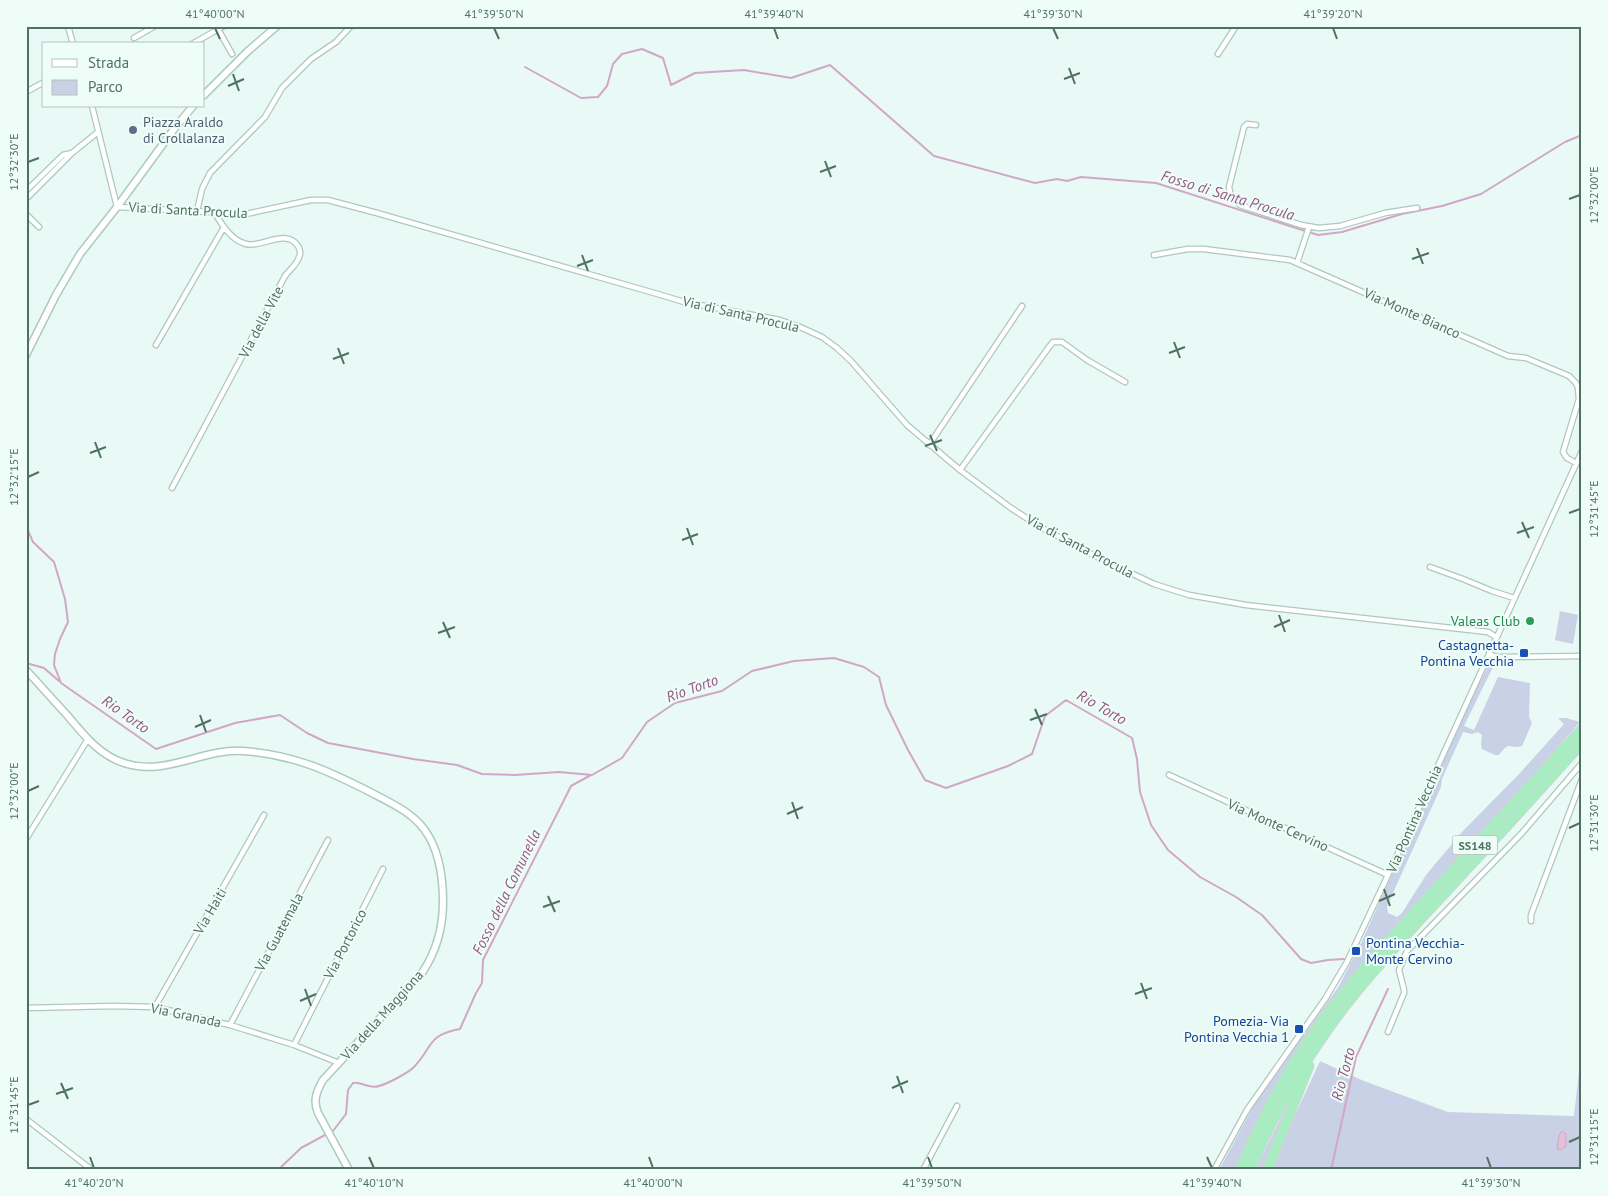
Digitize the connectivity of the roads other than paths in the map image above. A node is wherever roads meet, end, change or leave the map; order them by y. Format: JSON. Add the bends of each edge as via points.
{"nodes":[{"id":1,"x":68,"y":26,"type":"edge"},
{"id":2,"x":155,"y":26,"type":"edge"},
{"id":3,"x":208,"y":26,"type":"edge"},
{"id":4,"x":224,"y":26,"type":"edge"},
{"id":5,"x":277,"y":26,"type":"edge"},
{"id":6,"x":351,"y":26,"type":"edge"},
{"id":7,"x":1236,"y":26,"type":"edge"},
{"id":8,"x":218,"y":30,"type":"junction"},
{"id":9,"x":212,"y":33,"type":"junction"},
{"id":10,"x":134,"y":38,"type":"dead end"},
{"id":11,"x":72,"y":42,"type":"edge"},
{"id":12,"x":196,"y":42,"type":"edge"},
{"id":13,"x":232,"y":54,"type":"dead end"},
{"id":14,"x":1218,"y":54,"type":"dead end"},
{"id":15,"x":42,"y":83,"type":"edge"},
{"id":16,"x":26,"y":92,"type":"edge"},
{"id":17,"x":205,"y":94,"type":"edge"},
{"id":18,"x":92,"y":108,"type":"edge"},
{"id":19,"x":191,"y":108,"type":"edge"},
{"id":20,"x":1256,"y":125,"type":"dead end"},
{"id":21,"x":98,"y":132,"type":"junction"},
{"id":22,"x":72,"y":153,"type":"junction"},
{"id":23,"x":26,"y":191,"type":"edge"},
{"id":24,"x":26,"y":199,"type":"edge"},
{"id":25,"x":117,"y":207,"type":"junction"},
{"id":26,"x":1417,"y":208,"type":"dead end"},
{"id":27,"x":197,"y":211,"type":"junction"},
{"id":28,"x":214,"y":212,"type":"junction"},
{"id":29,"x":26,"y":214,"type":"edge"},
{"id":30,"x":39,"y":227,"type":"dead end"},
{"id":31,"x":224,"y":227,"type":"junction"},
{"id":32,"x":1309,"y":227,"type":"junction"},
{"id":33,"x":1154,"y":255,"type":"dead end"},
{"id":34,"x":1297,"y":263,"type":"junction"},
{"id":35,"x":1022,"y":306,"type":"dead end"},
{"id":36,"x":156,"y":345,"type":"dead end"},
{"id":37,"x":26,"y":355,"type":"edge"},
{"id":38,"x":1125,"y":382,"type":"dead end"},
{"id":39,"x":929,"y":445,"type":"junction"},
{"id":40,"x":1582,"y":451,"type":"edge"},
{"id":41,"x":1576,"y":463,"type":"junction"},
{"id":42,"x":960,"y":470,"type":"junction"},
{"id":43,"x":172,"y":488,"type":"dead end"},
{"id":44,"x":1430,"y":568,"type":"dead end"},
{"id":45,"x":1514,"y":598,"type":"junction"},
{"id":46,"x":1496,"y":637,"type":"junction"},
{"id":47,"x":1489,"y":654,"type":"junction"},
{"id":48,"x":1582,"y":656,"type":"edge"},
{"id":49,"x":26,"y":670,"type":"edge"},
{"id":50,"x":1582,"y":729,"type":"edge"},
{"id":51,"x":88,"y":739,"type":"junction"},
{"id":52,"x":1582,"y":743,"type":"edge"},
{"id":53,"x":1582,"y":763,"type":"edge"},
{"id":54,"x":1169,"y":775,"type":"dead end"},
{"id":55,"x":1582,"y":779,"type":"edge"},
{"id":56,"x":264,"y":815,"type":"dead end"},
{"id":57,"x":26,"y":839,"type":"edge"},
{"id":58,"x":328,"y":840,"type":"dead end"},
{"id":59,"x":383,"y":869,"type":"dead end"},
{"id":60,"x":1388,"y":875,"type":"junction"},
{"id":61,"x":1530,"y":921,"type":"dead end"},
{"id":62,"x":1374,"y":965,"type":"junction"},
{"id":63,"x":1363,"y":978,"type":"junction"},
{"id":64,"x":155,"y":1007,"type":"junction"},
{"id":65,"x":26,"y":1008,"type":"edge"},
{"id":66,"x":230,"y":1025,"type":"junction"},
{"id":67,"x":1388,"y":1032,"type":"dead end"},
{"id":68,"x":294,"y":1045,"type":"junction"},
{"id":69,"x":1318,"y":1045,"type":"junction"},
{"id":70,"x":338,"y":1063,"type":"junction"},
{"id":71,"x":957,"y":1106,"type":"dead end"},
{"id":72,"x":26,"y":1119,"type":"edge"},
{"id":73,"x":1266,"y":1124,"type":"junction"},
{"id":74,"x":92,"y":1170,"type":"edge"},
{"id":75,"x":350,"y":1170,"type":"edge"},
{"id":76,"x":923,"y":1170,"type":"edge"},
{"id":77,"x":1214,"y":1170,"type":"edge"},
{"id":78,"x":1240,"y":1170,"type":"edge"},
{"id":79,"x":1250,"y":1170,"type":"edge"},
{"id":80,"x":1268,"y":1170,"type":"edge"}],
"edges":[{"from":1,"to":11,"type":"street"},
{"from":2,"to":10,"type":"street"},
{"from":3,"to":9,"type":"street"},
{"from":4,"to":8,"type":"street"},
{"from":5,"to":17,"type":"street"},
{"from":6,"to":27,"type":"street","via":[[333,44],[311,58],[282,88],[264,118],[210,173]]},
{"from":7,"to":14,"type":"street"},
{"from":8,"to":9,"type":"street"},
{"from":8,"to":13,"type":"street"},
{"from":9,"to":12,"type":"street"},
{"from":15,"to":16,"type":"street"},
{"from":18,"to":21,"type":"street"},
{"from":19,"to":25,"type":"street"},
{"from":20,"to":32,"type":"street","via":[[1244,127],[1229,184],[1230,196],[1242,206]]},
{"from":21,"to":22,"type":"street"},
{"from":21,"to":25,"type":"street"},
{"from":22,"to":23,"type":"street","via":[[63,155]]},
{"from":22,"to":24,"type":"street"},
{"from":25,"to":27,"type":"street","name":"Via di Santa Procula"},
{"from":25,"to":37,"type":"street","via":[[73,265]]},
{"from":26,"to":32,"type":"street","via":[[1340,226]]},
{"from":27,"to":28,"type":"street","name":"Via di Santa Procula"},
{"from":28,"to":31,"type":"street","name":"Via della Vite"},
{"from":28,"to":39,"type":"street","name":"Via di Santa Procula","via":[[252,213],[308,200],[328,200],[684,302],[785,322],[818,334],[837,348],[897,415]]},
{"from":29,"to":30,"type":"street"},
{"from":31,"to":36,"type":"street"},
{"from":31,"to":43,"type":"street","name":"Via della Vite","via":[[246,244],[288,240],[298,247],[300,256],[285,276]]},
{"from":32,"to":34,"type":"street"},
{"from":33,"to":34,"type":"street","name":"Via Monte Bianco","via":[[1204,248]]},
{"from":34,"to":41,"type":"street","name":"Via Monte Bianco","via":[[1508,356],[1524,358],[1572,378],[1578,386],[1579,399],[1563,452]]},
{"from":35,"to":39,"type":"street"},
{"from":38,"to":42,"type":"street","via":[[1062,342],[1053,342]]},
{"from":39,"to":42,"type":"street","name":"Via di Santa Procula"},
{"from":40,"to":41,"type":"street","name":"Via Pontina Vecchia"},
{"from":41,"to":45,"type":"street","name":"Via Pontina Vecchia"},
{"from":42,"to":46,"type":"street","name":"Via di Santa Procula","via":[[1050,532],[1169,590],[1261,607],[1488,632]]},
{"from":44,"to":45,"type":"street"},
{"from":45,"to":46,"type":"street","name":"Via Pontina Vecchia"},
{"from":46,"to":47,"type":"street","name":"Via Pontina Vecchia"},
{"from":47,"to":48,"type":"street","via":[[1497,657]]},
{"from":47,"to":60,"type":"street","name":"Via Pontina Vecchia"},
{"from":49,"to":51,"type":"street","name":"Via della Maggiona"},
{"from":50,"to":62,"type":"highway","number":"SS148"},
{"from":51,"to":57,"type":"street"},
{"from":51,"to":70,"type":"street","name":"Via della Maggiona","via":[[114,759],[140,767],[162,766],[241,750],[304,761],[399,807],[425,830],[435,852],[443,890],[441,924],[434,954],[422,973]]},
{"from":52,"to":62,"type":"highway","number":"SS148"},
{"from":53,"to":67,"type":"street","via":[[1522,833],[1407,951],[1399,970],[1404,994]]},
{"from":54,"to":60,"type":"street","name":"Via Monte Cervino"},
{"from":55,"to":61,"type":"street"},
{"from":56,"to":64,"type":"street","name":"Via Haiti"},
{"from":58,"to":66,"type":"street","name":"Via Guatemala"},
{"from":59,"to":68,"type":"street","name":"Via Portorico"},
{"from":60,"to":77,"type":"street","name":"Via Pontina Vecchia","via":[[1335,984],[1253,1101]]},
{"from":62,"to":63,"type":"highway","number":"SS148"},
{"from":63,"to":69,"type":"highway","number":"SS148"},
{"from":63,"to":73,"type":"highway","number":"SS148","via":[[1342,995],[1304,1049]]},
{"from":64,"to":65,"type":"street","name":"Via Granada"},
{"from":64,"to":66,"type":"street","name":"Via Granada"},
{"from":66,"to":68,"type":"street","name":"Via Granada"},
{"from":68,"to":70,"type":"street","name":"Via Granada"},
{"from":69,"to":73,"type":"highway","number":"SS148"},
{"from":69,"to":80,"type":"highway"},
{"from":70,"to":75,"type":"street","name":"Via della Maggiona","via":[[320,1085],[315,1105]]},
{"from":71,"to":76,"type":"street"},
{"from":72,"to":74,"type":"street"},
{"from":73,"to":78,"type":"highway"},
{"from":73,"to":79,"type":"highway"}]}
